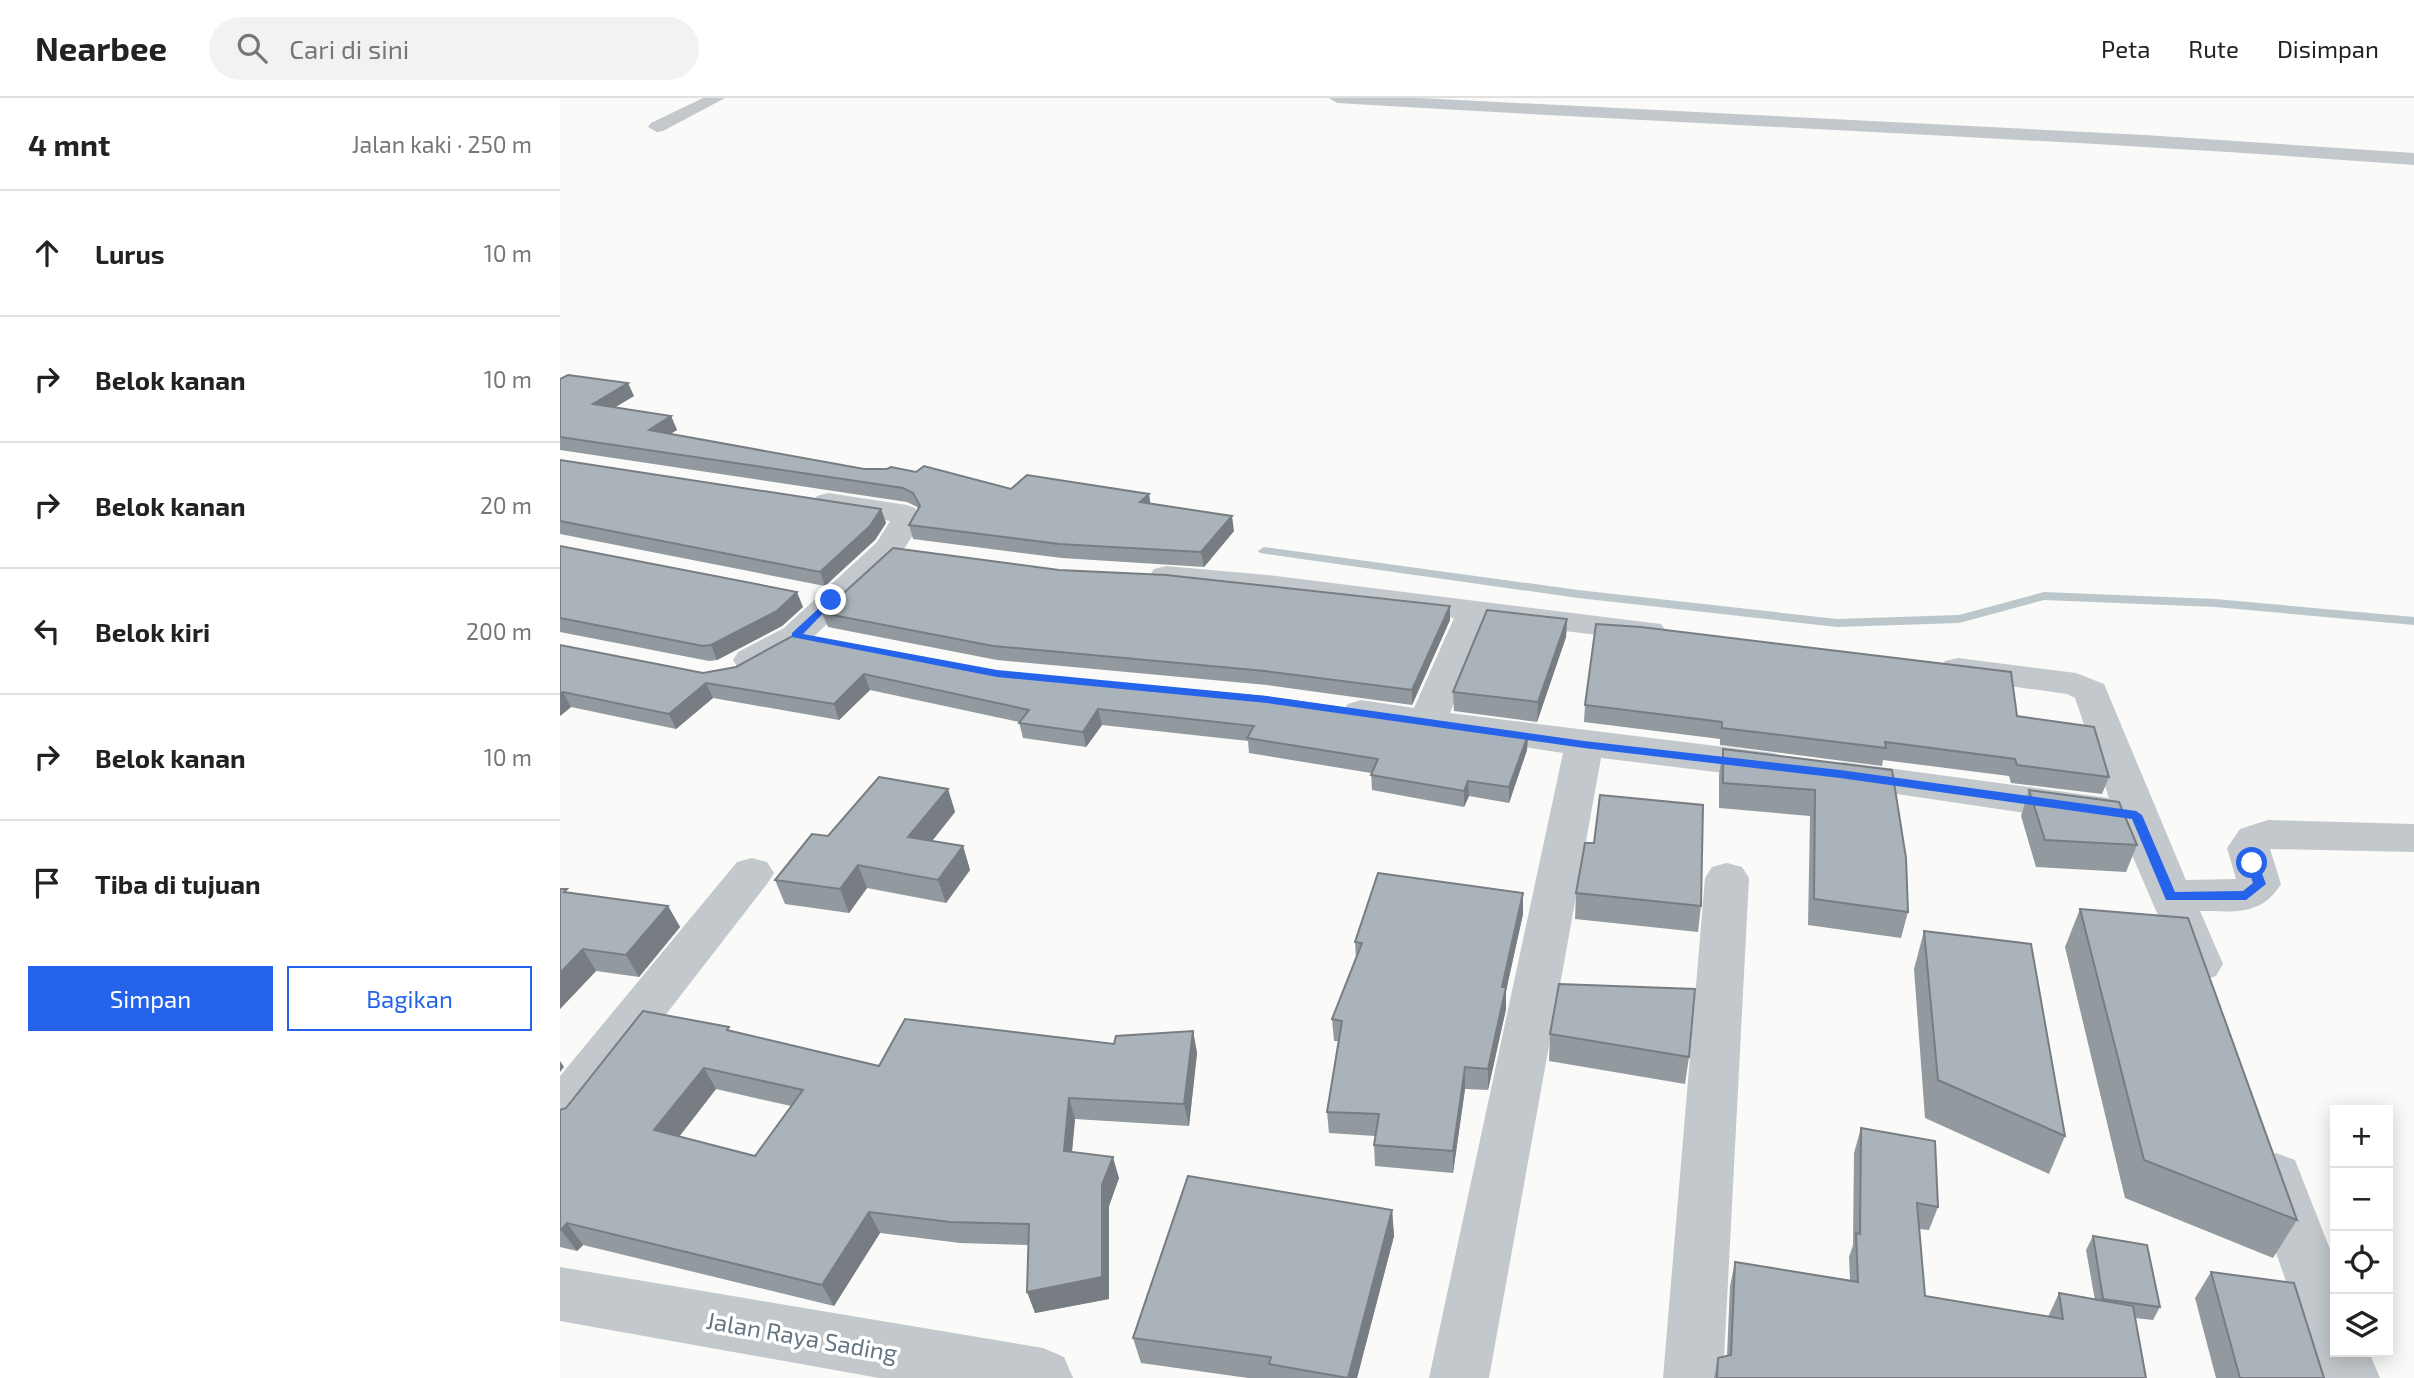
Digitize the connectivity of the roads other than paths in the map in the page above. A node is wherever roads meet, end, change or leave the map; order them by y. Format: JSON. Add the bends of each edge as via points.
{"nodes":[{"id":1,"x":717,"y":98,"type":"edge"},
{"id":2,"x":1337,"y":98,"type":"edge"},
{"id":3,"x":657,"y":127,"type":"dead end"},
{"id":4,"x":2414,"y":159,"type":"edge"},
{"id":5,"x":793,"y":497,"type":"edge"},
{"id":6,"x":1133,"y":576,"type":"edge"},
{"id":7,"x":790,"y":592,"type":"edge"},
{"id":8,"x":831,"y":600,"type":"junction"},
{"id":9,"x":1474,"y":611,"type":"junction"},
{"id":10,"x":796,"y":635,"type":"junction"},
{"id":11,"x":1680,"y":635,"type":"edge"},
{"id":12,"x":844,"y":646,"type":"edge"},
{"id":13,"x":1924,"y":665,"type":"edge"},
{"id":14,"x":719,"y":674,"type":"edge"},
{"id":15,"x":1321,"y":706,"type":"edge"},
{"id":16,"x":1428,"y":720,"type":"junction"},
{"id":17,"x":1584,"y":744,"type":"junction"},
{"id":18,"x":2136,"y":815,"type":"junction"},
{"id":19,"x":2414,"y":838,"type":"edge"},
{"id":20,"x":752,"y":873,"type":"dead end"},
{"id":21,"x":1727,"y":878,"type":"dead end"},
{"id":22,"x":2171,"y":897,"type":"junction"},
{"id":23,"x":2210,"y":993,"type":"edge"},
{"id":24,"x":560,"y":1113,"type":"edge"},
{"id":25,"x":2266,"y":1146,"type":"edge"},
{"id":26,"x":560,"y":1294,"type":"edge"},
{"id":27,"x":2330,"y":1324,"type":"edge"},
{"id":28,"x":2342,"y":1357,"type":"edge"},
{"id":29,"x":1043,"y":1378,"type":"edge"},
{"id":30,"x":1459,"y":1378,"type":"edge"},
{"id":31,"x":1693,"y":1378,"type":"edge"},
{"id":32,"x":2350,"y":1378,"type":"edge"}],
"edges":[{"from":1,"to":3,"type":"street"},
{"from":2,"to":4,"type":"street","via":[[1877,125]]},
{"from":5,"to":8,"type":"street","via":[[904,516],[906,521],[902,550]]},
{"from":6,"to":9,"type":"street","via":[[1268,585]]},
{"from":7,"to":8,"type":"street"},
{"from":8,"to":10,"type":"street"},
{"from":9,"to":11,"type":"street"},
{"from":9,"to":16,"type":"street"},
{"from":10,"to":12,"type":"street"},
{"from":10,"to":14,"type":"street"},
{"from":13,"to":18,"type":"street","via":[[2060,681],[2091,692]]},
{"from":15,"to":16,"type":"street"},
{"from":16,"to":17,"type":"street"},
{"from":17,"to":18,"type":"street"},
{"from":17,"to":30,"type":"street"},
{"from":18,"to":22,"type":"street"},
{"from":19,"to":22,"type":"street","via":[[2268,834],[2248,848],[2259,884],[2246,895]]},
{"from":20,"to":24,"type":"street"},
{"from":21,"to":31,"type":"street"},
{"from":22,"to":23,"type":"street"},
{"from":25,"to":27,"type":"street"},
{"from":26,"to":29,"type":"street","name":"Jalan Raya Sading"},
{"from":28,"to":32,"type":"street"}]}
